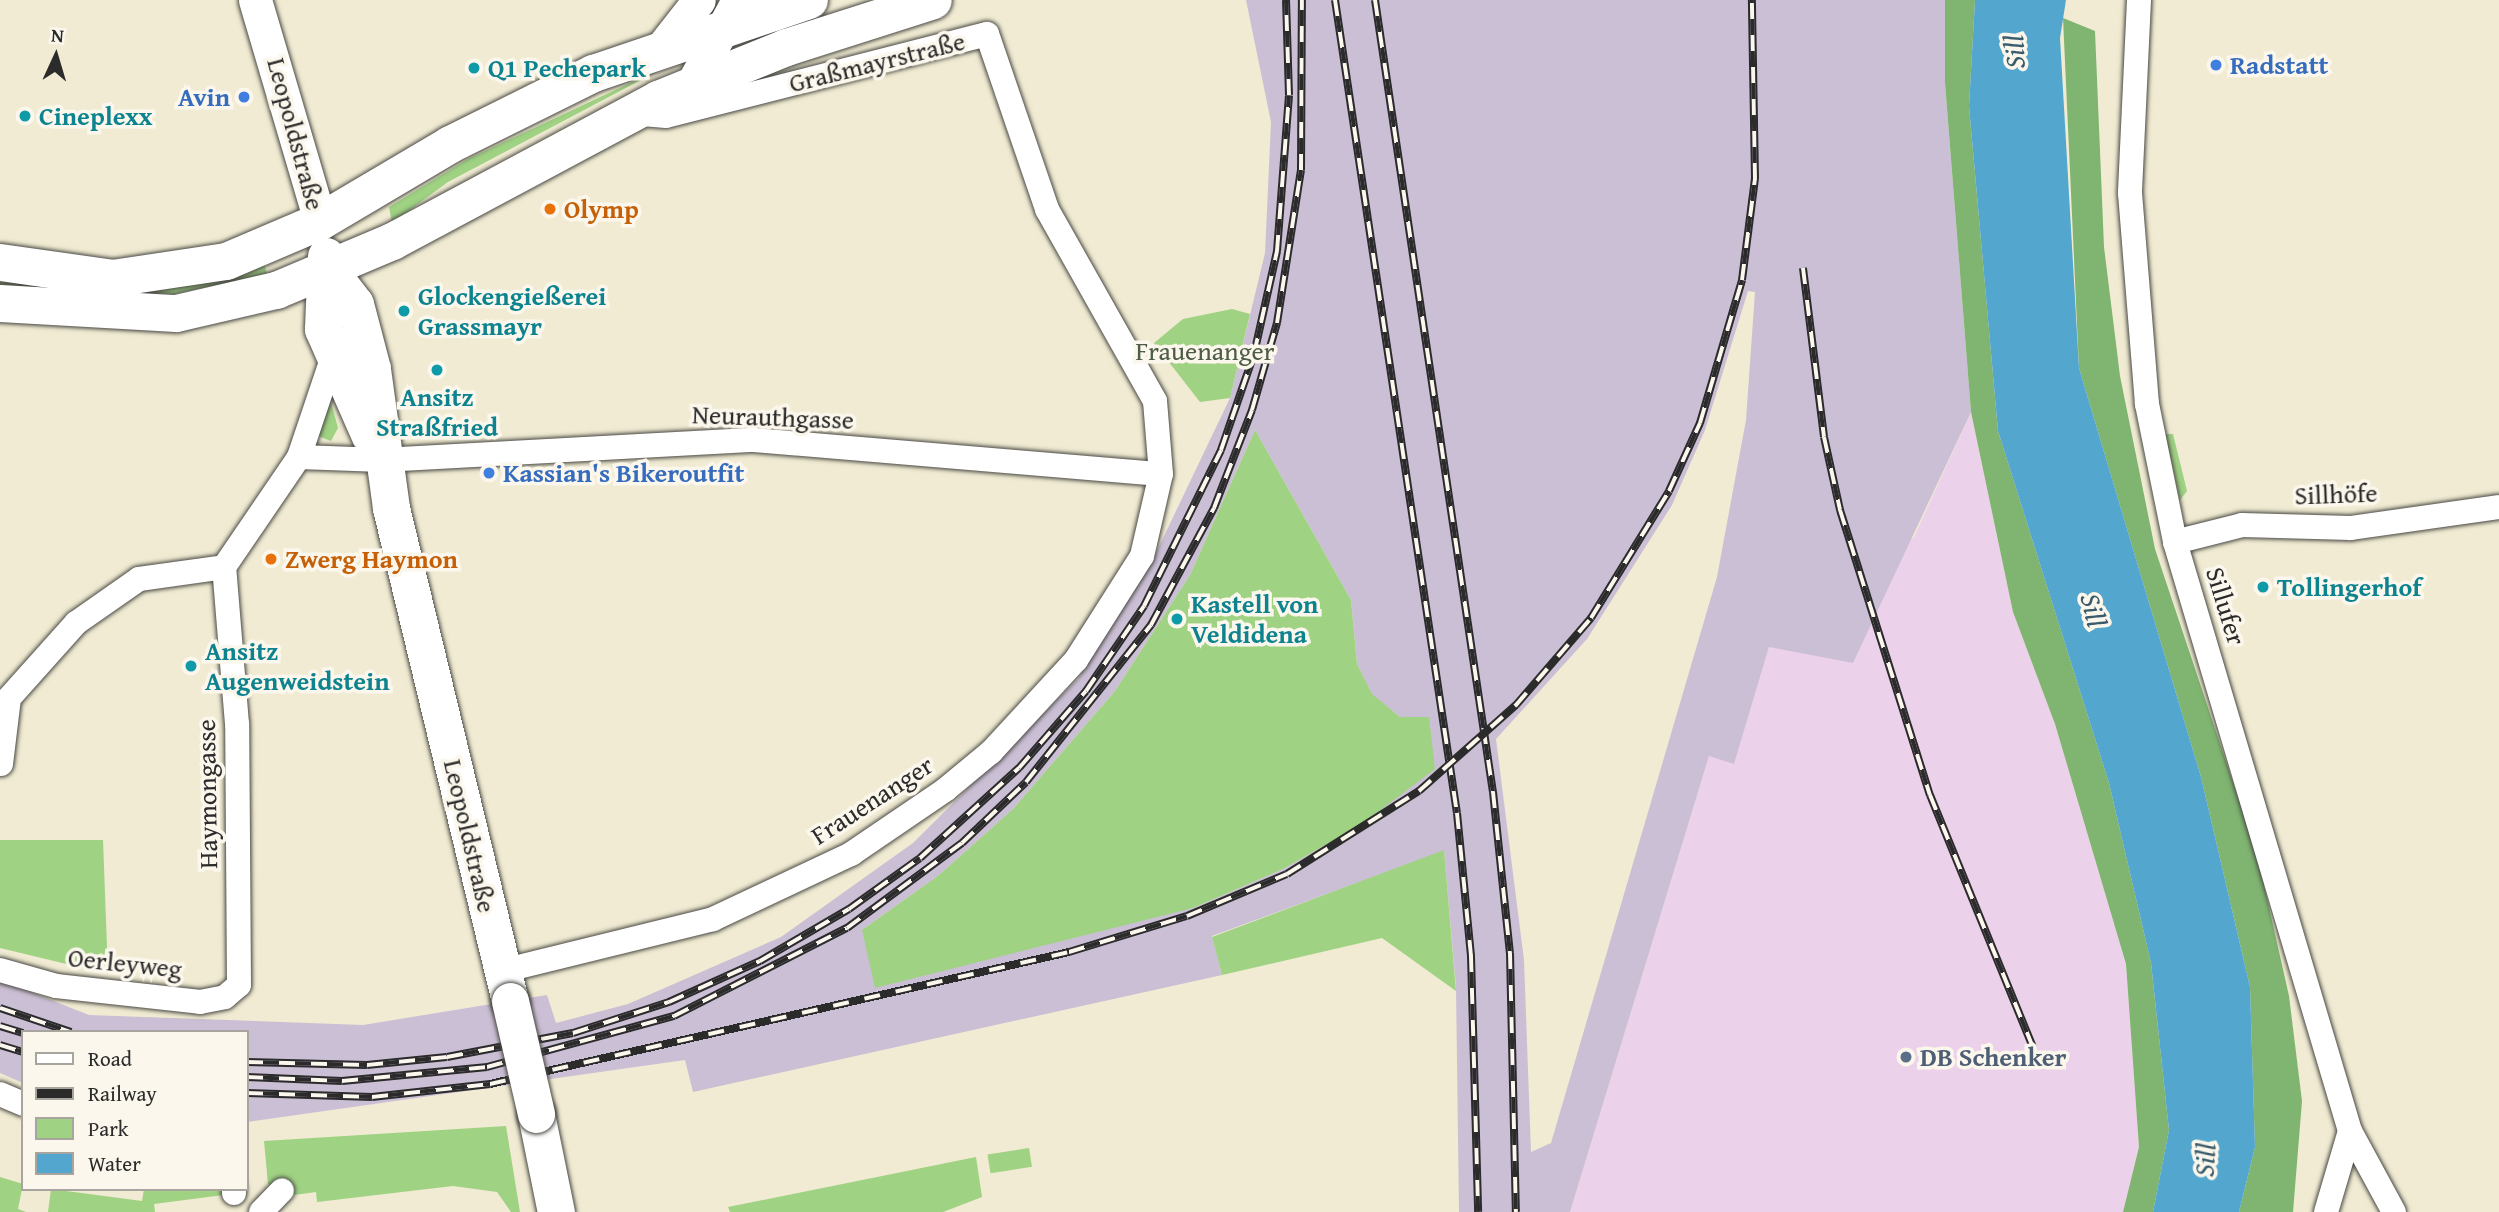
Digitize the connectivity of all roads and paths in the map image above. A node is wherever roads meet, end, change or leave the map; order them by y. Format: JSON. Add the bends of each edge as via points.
{"nodes":[{"id":1,"x":255,"y":0,"type":"edge"},
{"id":2,"x":699,"y":0,"type":"edge"},
{"id":3,"x":809,"y":0,"type":"edge"},
{"id":4,"x":933,"y":0,"type":"edge"},
{"id":5,"x":2139,"y":0,"type":"edge"},
{"id":6,"x":732,"y":12,"type":"edge"},
{"id":7,"x":663,"y":46,"type":"junction"},
{"id":8,"x":691,"y":86,"type":"junction"},
{"id":9,"x":627,"y":113,"type":"junction"},
{"id":10,"x":320,"y":221,"type":"junction"},
{"id":11,"x":0,"y":262,"type":"edge"},
{"id":12,"x":328,"y":269,"type":"junction"},
{"id":13,"x":0,"y":303,"type":"edge"},
{"id":14,"x":332,"y":356,"type":"junction"},
{"id":15,"x":299,"y":457,"type":"junction"},
{"id":16,"x":382,"y":460,"type":"junction"},
{"id":17,"x":1161,"y":474,"type":"junction"},
{"id":18,"x":2499,"y":507,"type":"edge"},
{"id":19,"x":2175,"y":542,"type":"junction"},
{"id":20,"x":224,"y":567,"type":"junction"},
{"id":21,"x":1,"y":764,"type":"edge"},
{"id":22,"x":0,"y":970,"type":"edge"},
{"id":23,"x":239,"y":985,"type":"joint"},
{"id":24,"x":506,"y":986,"type":"junction"},
{"id":25,"x":0,"y":1094,"type":"edge"},
{"id":26,"x":21,"y":1103,"type":"edge"},
{"id":27,"x":2350,"y":1131,"type":"junction"},
{"id":28,"x":282,"y":1190,"type":"dead end"},
{"id":29,"x":248,"y":1199,"type":"edge"},
{"id":30,"x":553,"y":1199,"type":"edge"},
{"id":31,"x":2326,"y":1212,"type":"edge"},
{"id":32,"x":2394,"y":1212,"type":"edge"}],
"edges":[{"from":1,"to":10,"type":"street","name":"Leopoldstraße"},
{"from":2,"to":7,"type":"street"},
{"from":3,"to":6,"type":"main road"},
{"from":4,"to":8,"type":"main road","name":"Graßmayrstraße"},
{"from":5,"to":19,"type":"street","name":"Sillufer","via":[[2129,109],[2136,306],[2147,404]]},
{"from":6,"to":7,"type":"main road"},
{"from":6,"to":8,"type":"street"},
{"from":7,"to":10,"type":"main road","via":[[506,114]]},
{"from":8,"to":9,"type":"main road","name":"Graßmayrstraße"},
{"from":9,"to":12,"type":"main road","name":"Graßmayrstraße"},
{"from":9,"to":17,"type":"street","name":"Graßmayrstraße","via":[[666,116],[987,34],[1047,209],[1155,401]]},
{"from":10,"to":11,"type":"main road","via":[[247,254],[165,275],[90,276]]},
{"from":10,"to":12,"type":"main road","name":"Leopoldstraße"},
{"from":12,"to":13,"type":"main road","name":"Graßmayrstraße","via":[[257,297],[176,313]]},
{"from":12,"to":14,"type":"main road","name":"Leopoldstraße","via":[[323,329]]},
{"from":12,"to":16,"type":"main road","name":"Leopoldstraße","via":[[355,304],[372,369]]},
{"from":14,"to":15,"type":"street"},
{"from":14,"to":16,"type":"main road","name":"Leopoldstraße"},
{"from":15,"to":16,"type":"street"},
{"from":15,"to":20,"type":"street"},
{"from":16,"to":17,"type":"street","name":"Neurauthgasse","via":[[754,440]]},
{"from":16,"to":24,"type":"main road","name":"Leopoldstraße"},
{"from":17,"to":24,"type":"street","name":"Frauenanger","via":[[1142,556],[1076,660],[991,752],[935,797],[851,855],[713,919]]},
{"from":18,"to":19,"type":"street","name":"Sillhöfe","via":[[2351,528],[2242,525]]},
{"from":19,"to":27,"type":"street","name":"Sillufer"},
{"from":20,"to":21,"type":"street","via":[[139,579],[76,623],[9,698]]},
{"from":20,"to":23,"type":"street","name":"Haymongasse","via":[[237,724]]},
{"from":22,"to":23,"type":"street","name":"Oerleyweg","via":[[56,986],[200,1002],[225,997]]},
{"from":24,"to":30,"type":"main road","name":"Leopoldstraße","bridge":true},
{"from":25,"to":26,"type":"street"},
{"from":27,"to":31,"type":"street"},
{"from":27,"to":32,"type":"street","name":"Sillufer"},
{"from":28,"to":29,"type":"street"}]}
